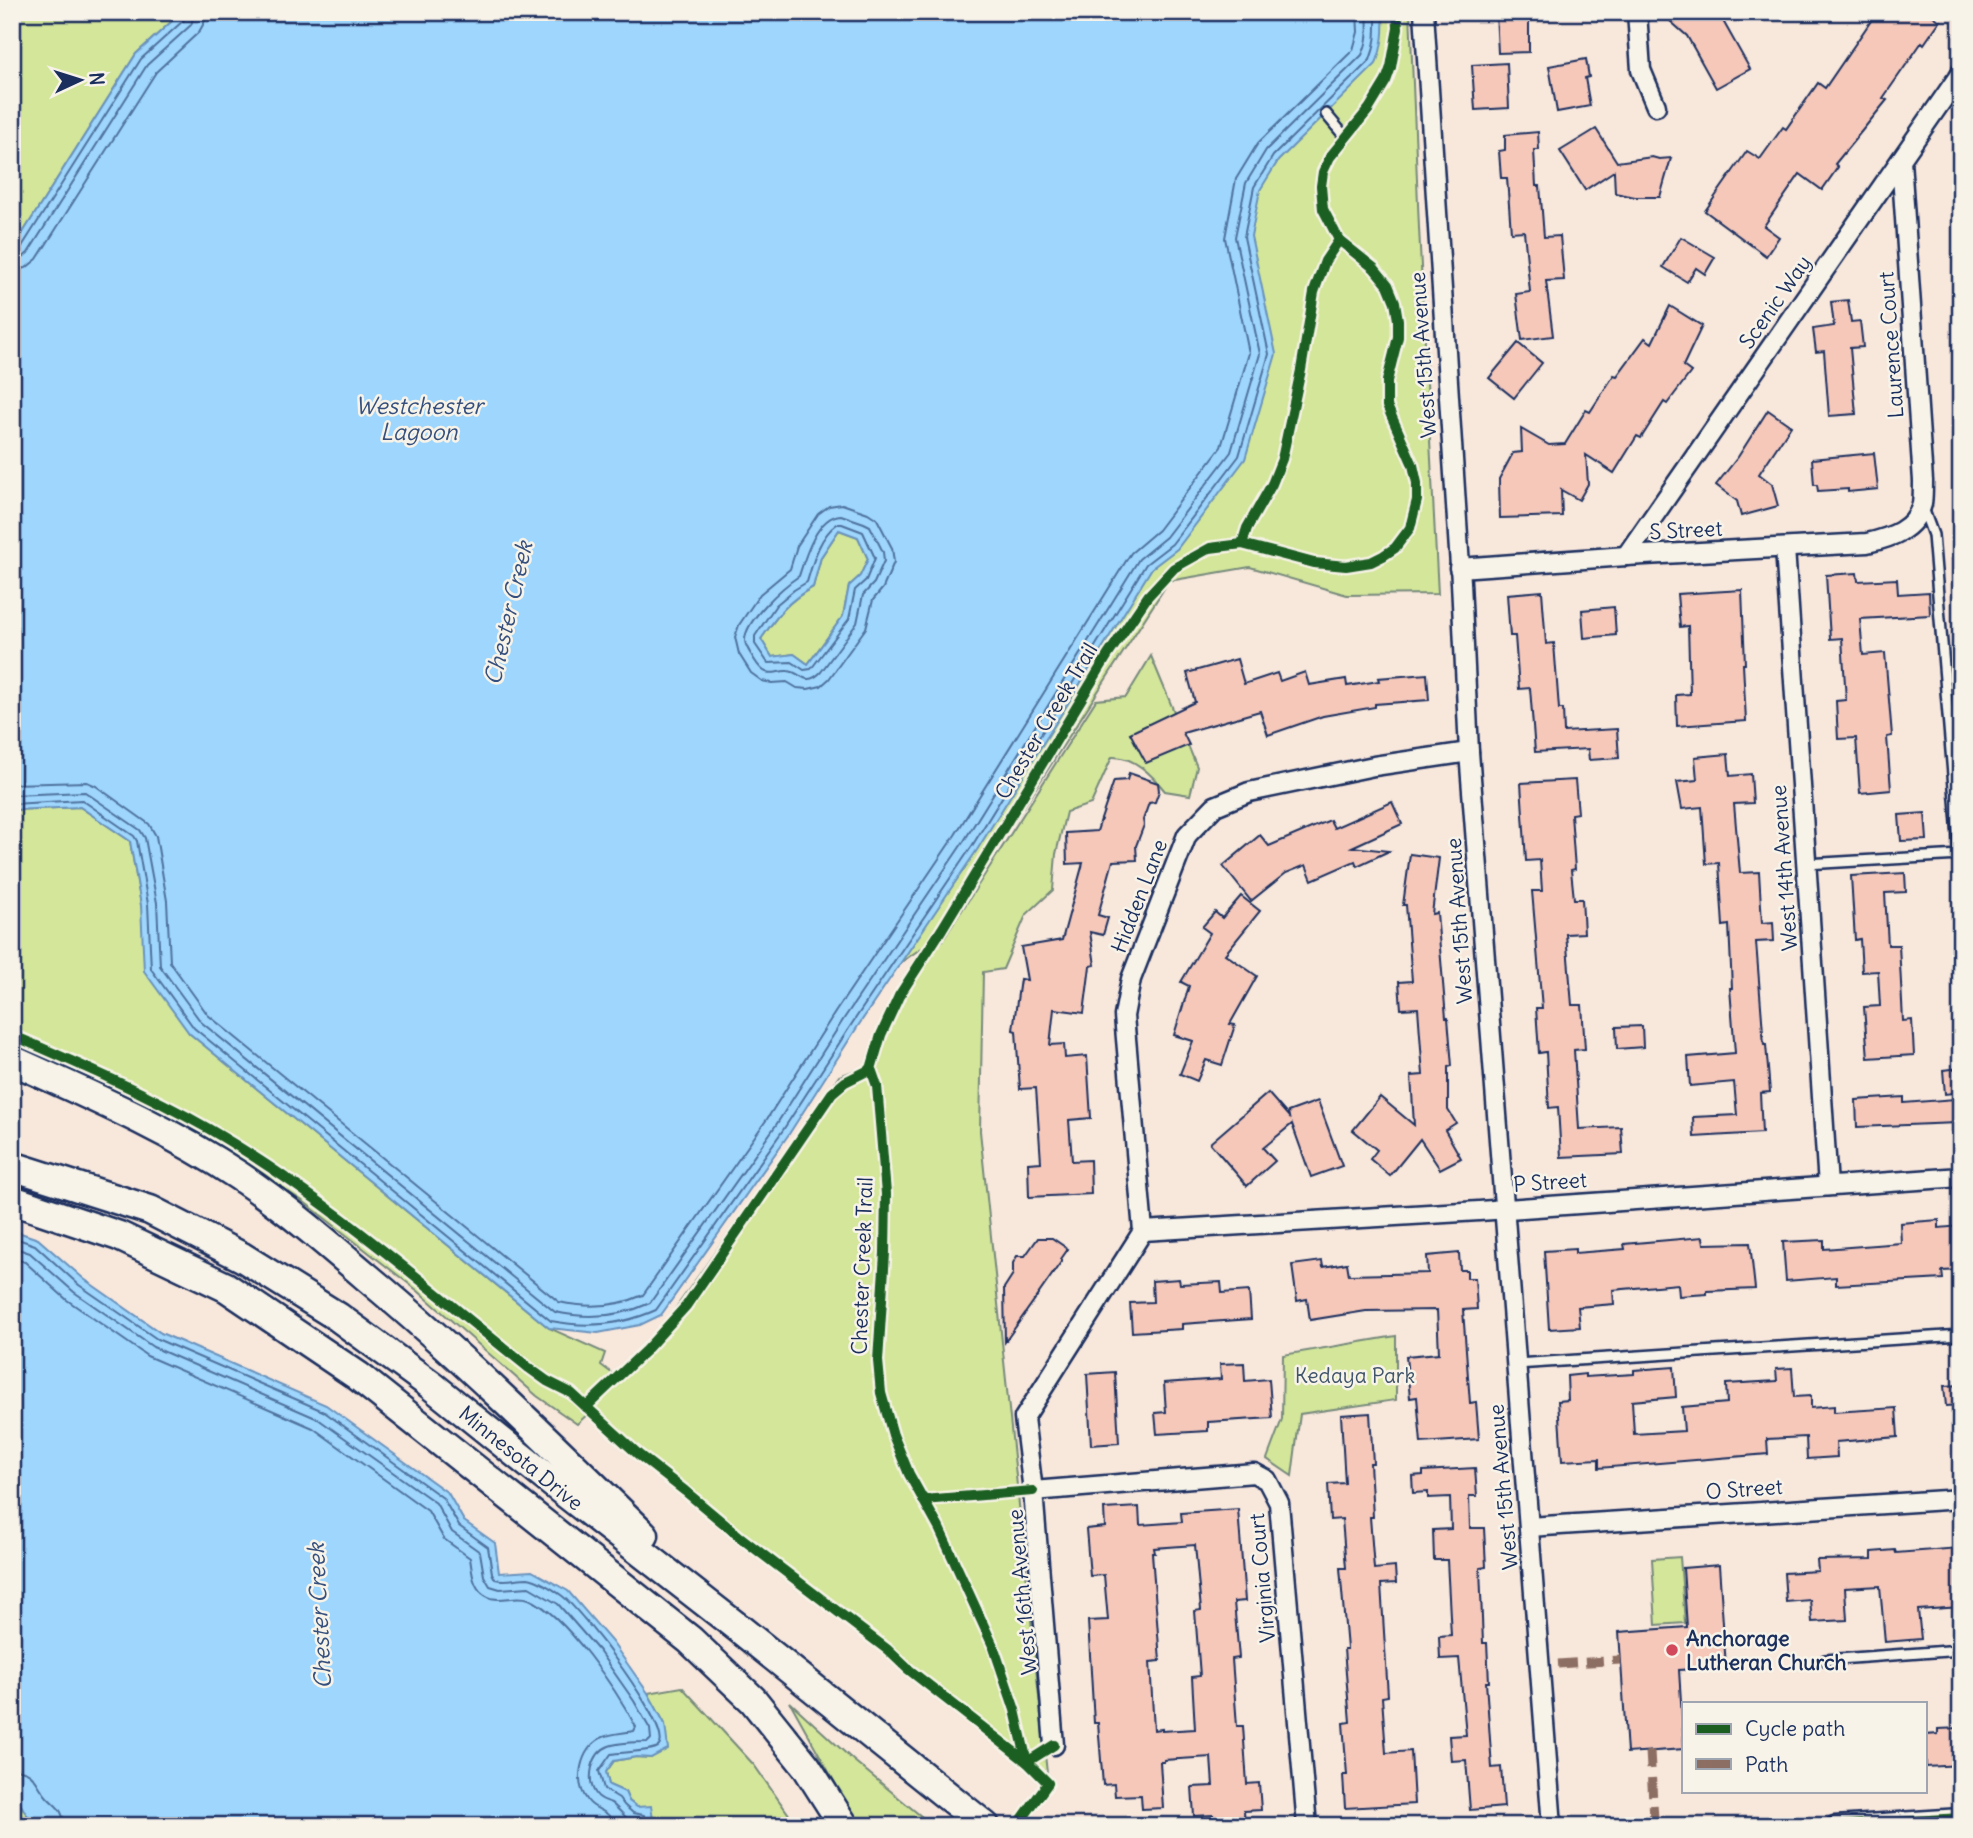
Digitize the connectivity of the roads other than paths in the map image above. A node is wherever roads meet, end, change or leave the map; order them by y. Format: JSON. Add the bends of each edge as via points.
{"nodes":[{"id":1,"x":1424,"y":12,"type":"edge"},
{"id":2,"x":1637,"y":12,"type":"edge"},
{"id":3,"x":1961,"y":73,"type":"edge"},
{"id":4,"x":1656,"y":106,"type":"dead end"},
{"id":5,"x":1326,"y":114,"type":"dead end"},
{"id":6,"x":1346,"y":138,"type":"dead end"},
{"id":7,"x":1901,"y":160,"type":"junction"},
{"id":8,"x":1922,"y":505,"type":"junction"},
{"id":9,"x":1785,"y":548,"type":"junction"},
{"id":10,"x":1626,"y":556,"type":"junction"},
{"id":11,"x":1460,"y":568,"type":"junction"},
{"id":12,"x":1469,"y":752,"type":"junction"},
{"id":13,"x":1960,"y":855,"type":"edge"},
{"id":14,"x":1806,"y":864,"type":"junction"},
{"id":15,"x":1961,"y":871,"type":"edge"},
{"id":16,"x":12,"y":1060,"type":"edge"},
{"id":17,"x":12,"y":1166,"type":"edge"},
{"id":18,"x":1961,"y":1177,"type":"edge"},
{"id":19,"x":1828,"y":1186,"type":"junction"},
{"id":20,"x":12,"y":1200,"type":"edge"},
{"id":21,"x":1504,"y":1209,"type":"junction"},
{"id":22,"x":1143,"y":1231,"type":"junction"},
{"id":23,"x":1961,"y":1335,"type":"edge"},
{"id":24,"x":1516,"y":1364,"type":"junction"},
{"id":25,"x":1033,"y":1491,"type":"junction"},
{"id":26,"x":1961,"y":1499,"type":"edge"},
{"id":27,"x":1529,"y":1527,"type":"junction"},
{"id":28,"x":741,"y":1630,"type":"junction"},
{"id":29,"x":1961,"y":1650,"type":"edge"},
{"id":30,"x":1825,"y":1660,"type":"dead end"},
{"id":31,"x":1054,"y":1745,"type":"dead end"},
{"id":32,"x":1961,"y":1818,"type":"edge"},
{"id":33,"x":844,"y":1826,"type":"edge"},
{"id":34,"x":985,"y":1826,"type":"edge"},
{"id":35,"x":1307,"y":1826,"type":"edge"},
{"id":36,"x":1552,"y":1826,"type":"edge"},
{"id":37,"x":1835,"y":1826,"type":"edge"}],
"edges":[{"from":1,"to":11,"type":"street","name":"West 15th Avenue"},
{"from":2,"to":4,"type":"street","via":[[1641,70]]},
{"from":3,"to":7,"type":"street","name":"Scenic Way"},
{"from":5,"to":6,"type":"lane"},
{"from":7,"to":8,"type":"street","name":"Laurence Court"},
{"from":7,"to":10,"type":"street","name":"Scenic Way"},
{"from":8,"to":9,"type":"street","name":"S Street","via":[[1911,523],[1893,537]]},
{"from":8,"to":13,"type":"lane","via":[[1933,535]]},
{"from":9,"to":10,"type":"street","name":"S Street"},
{"from":9,"to":14,"type":"street","name":"West 14th Avenue"},
{"from":10,"to":11,"type":"street","name":"S Street"},
{"from":11,"to":12,"type":"street","name":"West 15th Avenue"},
{"from":12,"to":21,"type":"street","name":"West 15th Avenue"},
{"from":12,"to":22,"type":"street","name":"Hidden Lane","via":[[1249,792],[1215,806],[1187,835],[1131,979],[1124,1016]]},
{"from":13,"to":14,"type":"lane"},
{"from":13,"to":15,"type":"lane"},
{"from":14,"to":19,"type":"street","name":"West 14th Avenue"},
{"from":16,"to":28,"type":"main road","via":[[165,1131],[296,1217],[420,1321]]},
{"from":17,"to":28,"type":"main road","name":"Minnesota Drive","via":[[150,1210],[243,1256],[431,1385]]},
{"from":18,"to":19,"type":"street","name":"P Street"},
{"from":19,"to":21,"type":"street","name":"P Street"},
{"from":20,"to":33,"type":"main road","name":"Minnesota Drive","via":[[119,1236],[226,1287],[358,1376],[690,1640],[753,1700],[806,1766]]},
{"from":21,"to":22,"type":"street","name":"P Street"},
{"from":21,"to":24,"type":"street","name":"West 15th Avenue"},
{"from":22,"to":25,"type":"street","name":"West 16th Avenue","via":[[1024,1418]]},
{"from":23,"to":24,"type":"lane"},
{"from":24,"to":27,"type":"street","name":"West 15th Avenue"},
{"from":25,"to":31,"type":"street","name":"West 16th Avenue"},
{"from":25,"to":35,"type":"street","name":"Virginia Court","via":[[1254,1473],[1267,1480],[1279,1503]]},
{"from":26,"to":27,"type":"street","name":"O Street"},
{"from":27,"to":36,"type":"street","name":"West 15th Avenue"},
{"from":28,"to":34,"type":"main road","name":"Minnesota Drive"},
{"from":29,"to":30,"type":"lane"},
{"from":32,"to":37,"type":"street"}]}
